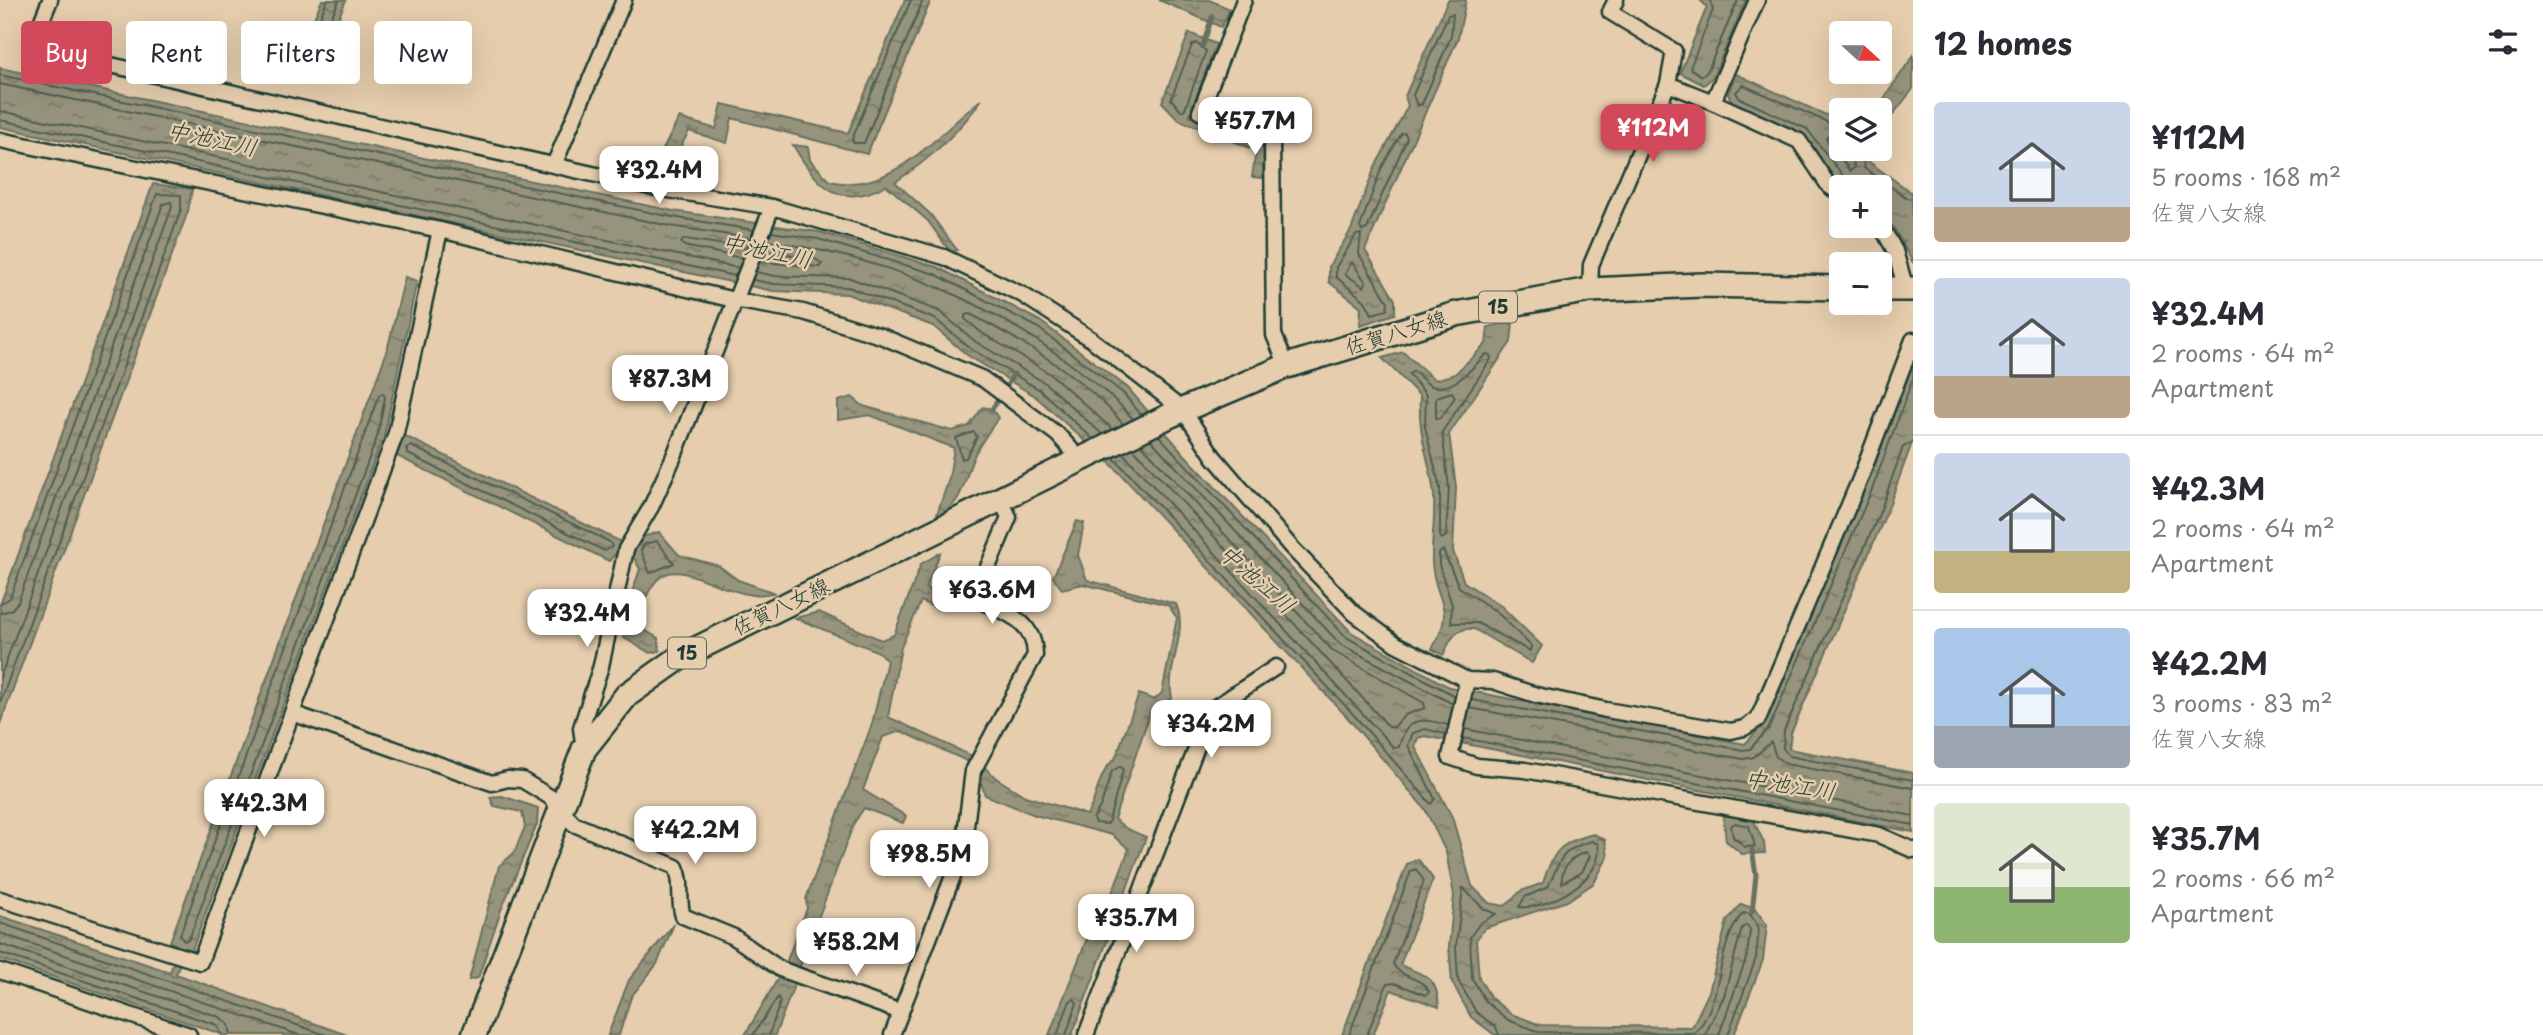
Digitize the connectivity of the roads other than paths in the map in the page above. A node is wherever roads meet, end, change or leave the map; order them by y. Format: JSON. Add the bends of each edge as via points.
{"nodes":[{"id":1,"x":50,"y":0,"type":"edge"},
{"id":2,"x":624,"y":0,"type":"edge"},
{"id":3,"x":1244,"y":0,"type":"edge"},
{"id":4,"x":1616,"y":0,"type":"edge"},
{"id":5,"x":1757,"y":0,"type":"edge"},
{"id":6,"x":1668,"y":84,"type":"junction"},
{"id":7,"x":1713,"y":102,"type":"junction"},
{"id":8,"x":0,"y":140,"type":"edge"},
{"id":9,"x":554,"y":165,"type":"junction"},
{"id":10,"x":1829,"y":186,"type":"edge"},
{"id":11,"x":771,"y":210,"type":"junction"},
{"id":12,"x":440,"y":230,"type":"junction"},
{"id":13,"x":1888,"y":238,"type":"edge"},
{"id":14,"x":1829,"y":288,"type":"edge"},
{"id":15,"x":1590,"y":289,"type":"junction"},
{"id":16,"x":1892,"y":289,"type":"edge"},
{"id":17,"x":1910,"y":289,"type":"edge"},
{"id":18,"x":734,"y":300,"type":"junction"},
{"id":19,"x":1913,"y":340,"type":"edge"},
{"id":20,"x":1287,"y":366,"type":"junction"},
{"id":21,"x":1177,"y":413,"type":"junction"},
{"id":22,"x":1084,"y":457,"type":"junction"},
{"id":23,"x":1000,"y":498,"type":"junction"},
{"id":24,"x":1276,"y":667,"type":"dead end"},
{"id":25,"x":1467,"y":680,"type":"junction"},
{"id":26,"x":292,"y":713,"type":"junction"},
{"id":27,"x":584,"y":749,"type":"junction"},
{"id":28,"x":559,"y":807,"type":"junction"},
{"id":29,"x":1913,"y":850,"type":"edge"},
{"id":30,"x":0,"y":899,"type":"edge"},
{"id":31,"x":0,"y":971,"type":"edge"},
{"id":32,"x":901,"y":1012,"type":"junction"},
{"id":33,"x":189,"y":1035,"type":"edge"},
{"id":34,"x":474,"y":1035,"type":"edge"},
{"id":35,"x":892,"y":1035,"type":"edge"},
{"id":36,"x":1086,"y":1035,"type":"edge"}],
"edges":[{"from":1,"to":9,"type":"street","via":[[31,47]]},
{"from":2,"to":9,"type":"street"},
{"from":3,"to":20,"type":"street","via":[[1200,112],[1272,140],[1274,335]]},
{"from":4,"to":6,"type":"street","via":[[1611,12],[1674,51]]},
{"from":5,"to":7,"type":"street"},
{"from":6,"to":7,"type":"street"},
{"from":6,"to":15,"type":"street","via":[[1591,265]]},
{"from":7,"to":10,"type":"street","via":[[1799,141]]},
{"from":8,"to":12,"type":"street"},
{"from":9,"to":11,"type":"street"},
{"from":11,"to":18,"type":"street"},
{"from":11,"to":21,"type":"street","via":[[944,257],[1023,295],[1091,340]]},
{"from":12,"to":18,"type":"street"},
{"from":12,"to":26,"type":"street","via":[[396,433]]},
{"from":13,"to":17,"type":"street"},
{"from":14,"to":15,"type":"main road","name":"佐賀八女線","number":"15"},
{"from":15,"to":20,"type":"main road","name":"佐賀八女線","number":"15","via":[[1457,314]]},
{"from":16,"to":17,"type":"main road"},
{"from":18,"to":22,"type":"street","via":[[803,312],[881,336],[983,379]]},
{"from":18,"to":27,"type":"street","via":[[674,456],[628,546],[601,666],[581,728]]},
{"from":19,"to":25,"type":"street","via":[[1860,479],[1758,719],[1731,731],[1606,710],[1493,681]]},
{"from":20,"to":21,"type":"main road","name":"佐賀八女線","number":"15"},
{"from":21,"to":22,"type":"main road","number":"15"},
{"from":21,"to":25,"type":"street","via":[[1354,614],[1396,644]]},
{"from":22,"to":23,"type":"main road","name":"佐賀八女線","number":"15"},
{"from":23,"to":27,"type":"main road","name":"佐賀八女線","number":"15","via":[[682,656],[627,695]]},
{"from":23,"to":32,"type":"street","via":[[1009,517],[975,598],[1024,623],[1035,638],[1035,655],[973,771],[963,850]]},
{"from":24,"to":36,"type":"street","via":[[1211,710]]},
{"from":25,"to":29,"type":"street","via":[[1450,757],[1477,766],[1525,770],[1879,835]]},
{"from":26,"to":28,"type":"street","via":[[492,783],[522,780]]},
{"from":26,"to":30,"type":"street","via":[[200,962]]},
{"from":27,"to":28,"type":"main road","name":"佐賀八女線","number":"15"},
{"from":28,"to":32,"type":"street","via":[[574,824],[676,867],[682,880],[679,903],[683,916],[734,937],[780,969]]},
{"from":28,"to":34,"type":"main road","name":"佐賀八女線","number":"15"},
{"from":31,"to":33,"type":"street"},
{"from":32,"to":35,"type":"street"}]}
